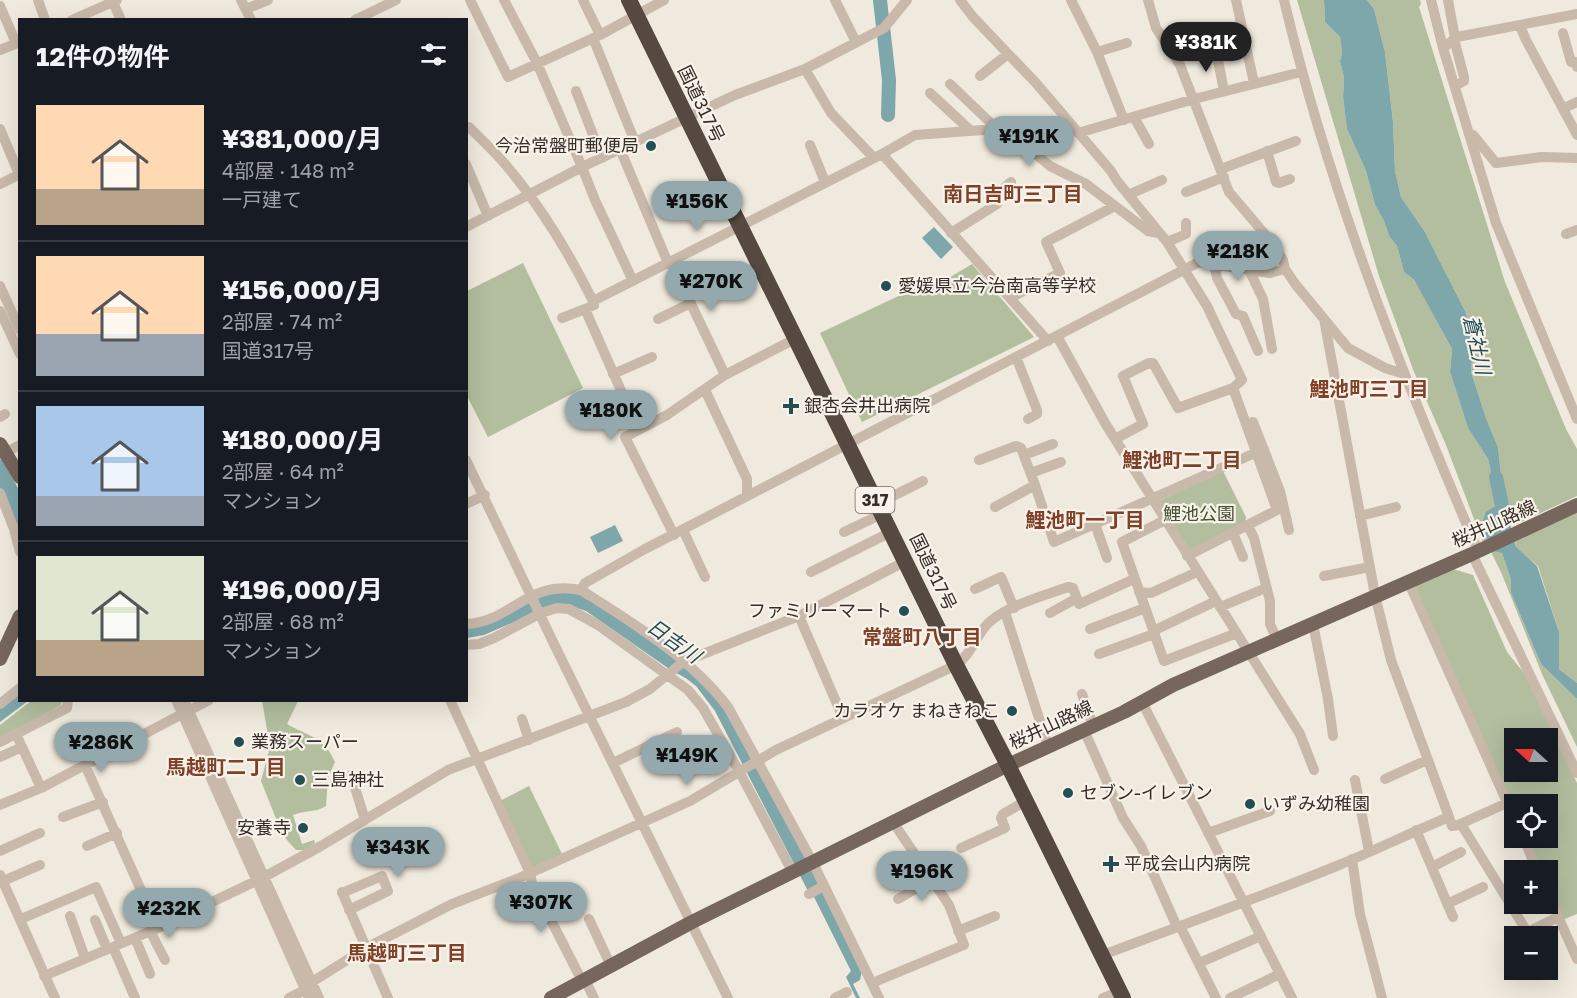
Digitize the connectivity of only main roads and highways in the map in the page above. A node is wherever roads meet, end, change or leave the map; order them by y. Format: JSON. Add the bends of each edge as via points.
{"nodes":[{"id":1,"x":629,"y":0,"type":"edge"},
{"id":2,"x":2,"y":452,"type":"edge"},
{"id":3,"x":18,"y":474,"type":"edge"},
{"id":4,"x":1577,"y":505,"type":"edge"},
{"id":5,"x":18,"y":620,"type":"edge"},
{"id":6,"x":0,"y":659,"type":"edge"},
{"id":7,"x":1008,"y":765,"type":"junction"},
{"id":8,"x":566,"y":994,"type":"edge"},
{"id":9,"x":1121,"y":994,"type":"edge"},
{"id":10,"x":551,"y":998,"type":"edge"}],
"edges":[{"from":1,"to":7,"type":"highway","name":"国道317号","number":"317"},
{"from":2,"to":3,"type":"main road"},
{"from":4,"to":7,"type":"main road","name":"桜井山路線","via":[[1173,685]]},
{"from":5,"to":6,"type":"main road"},
{"from":7,"to":8,"type":"main road","name":"桜井山路線","via":[[692,922]]},
{"from":7,"to":9,"type":"highway","name":"国道317号","number":"317"},
{"from":8,"to":10,"type":"main road","name":"桜井山路線"}]}
